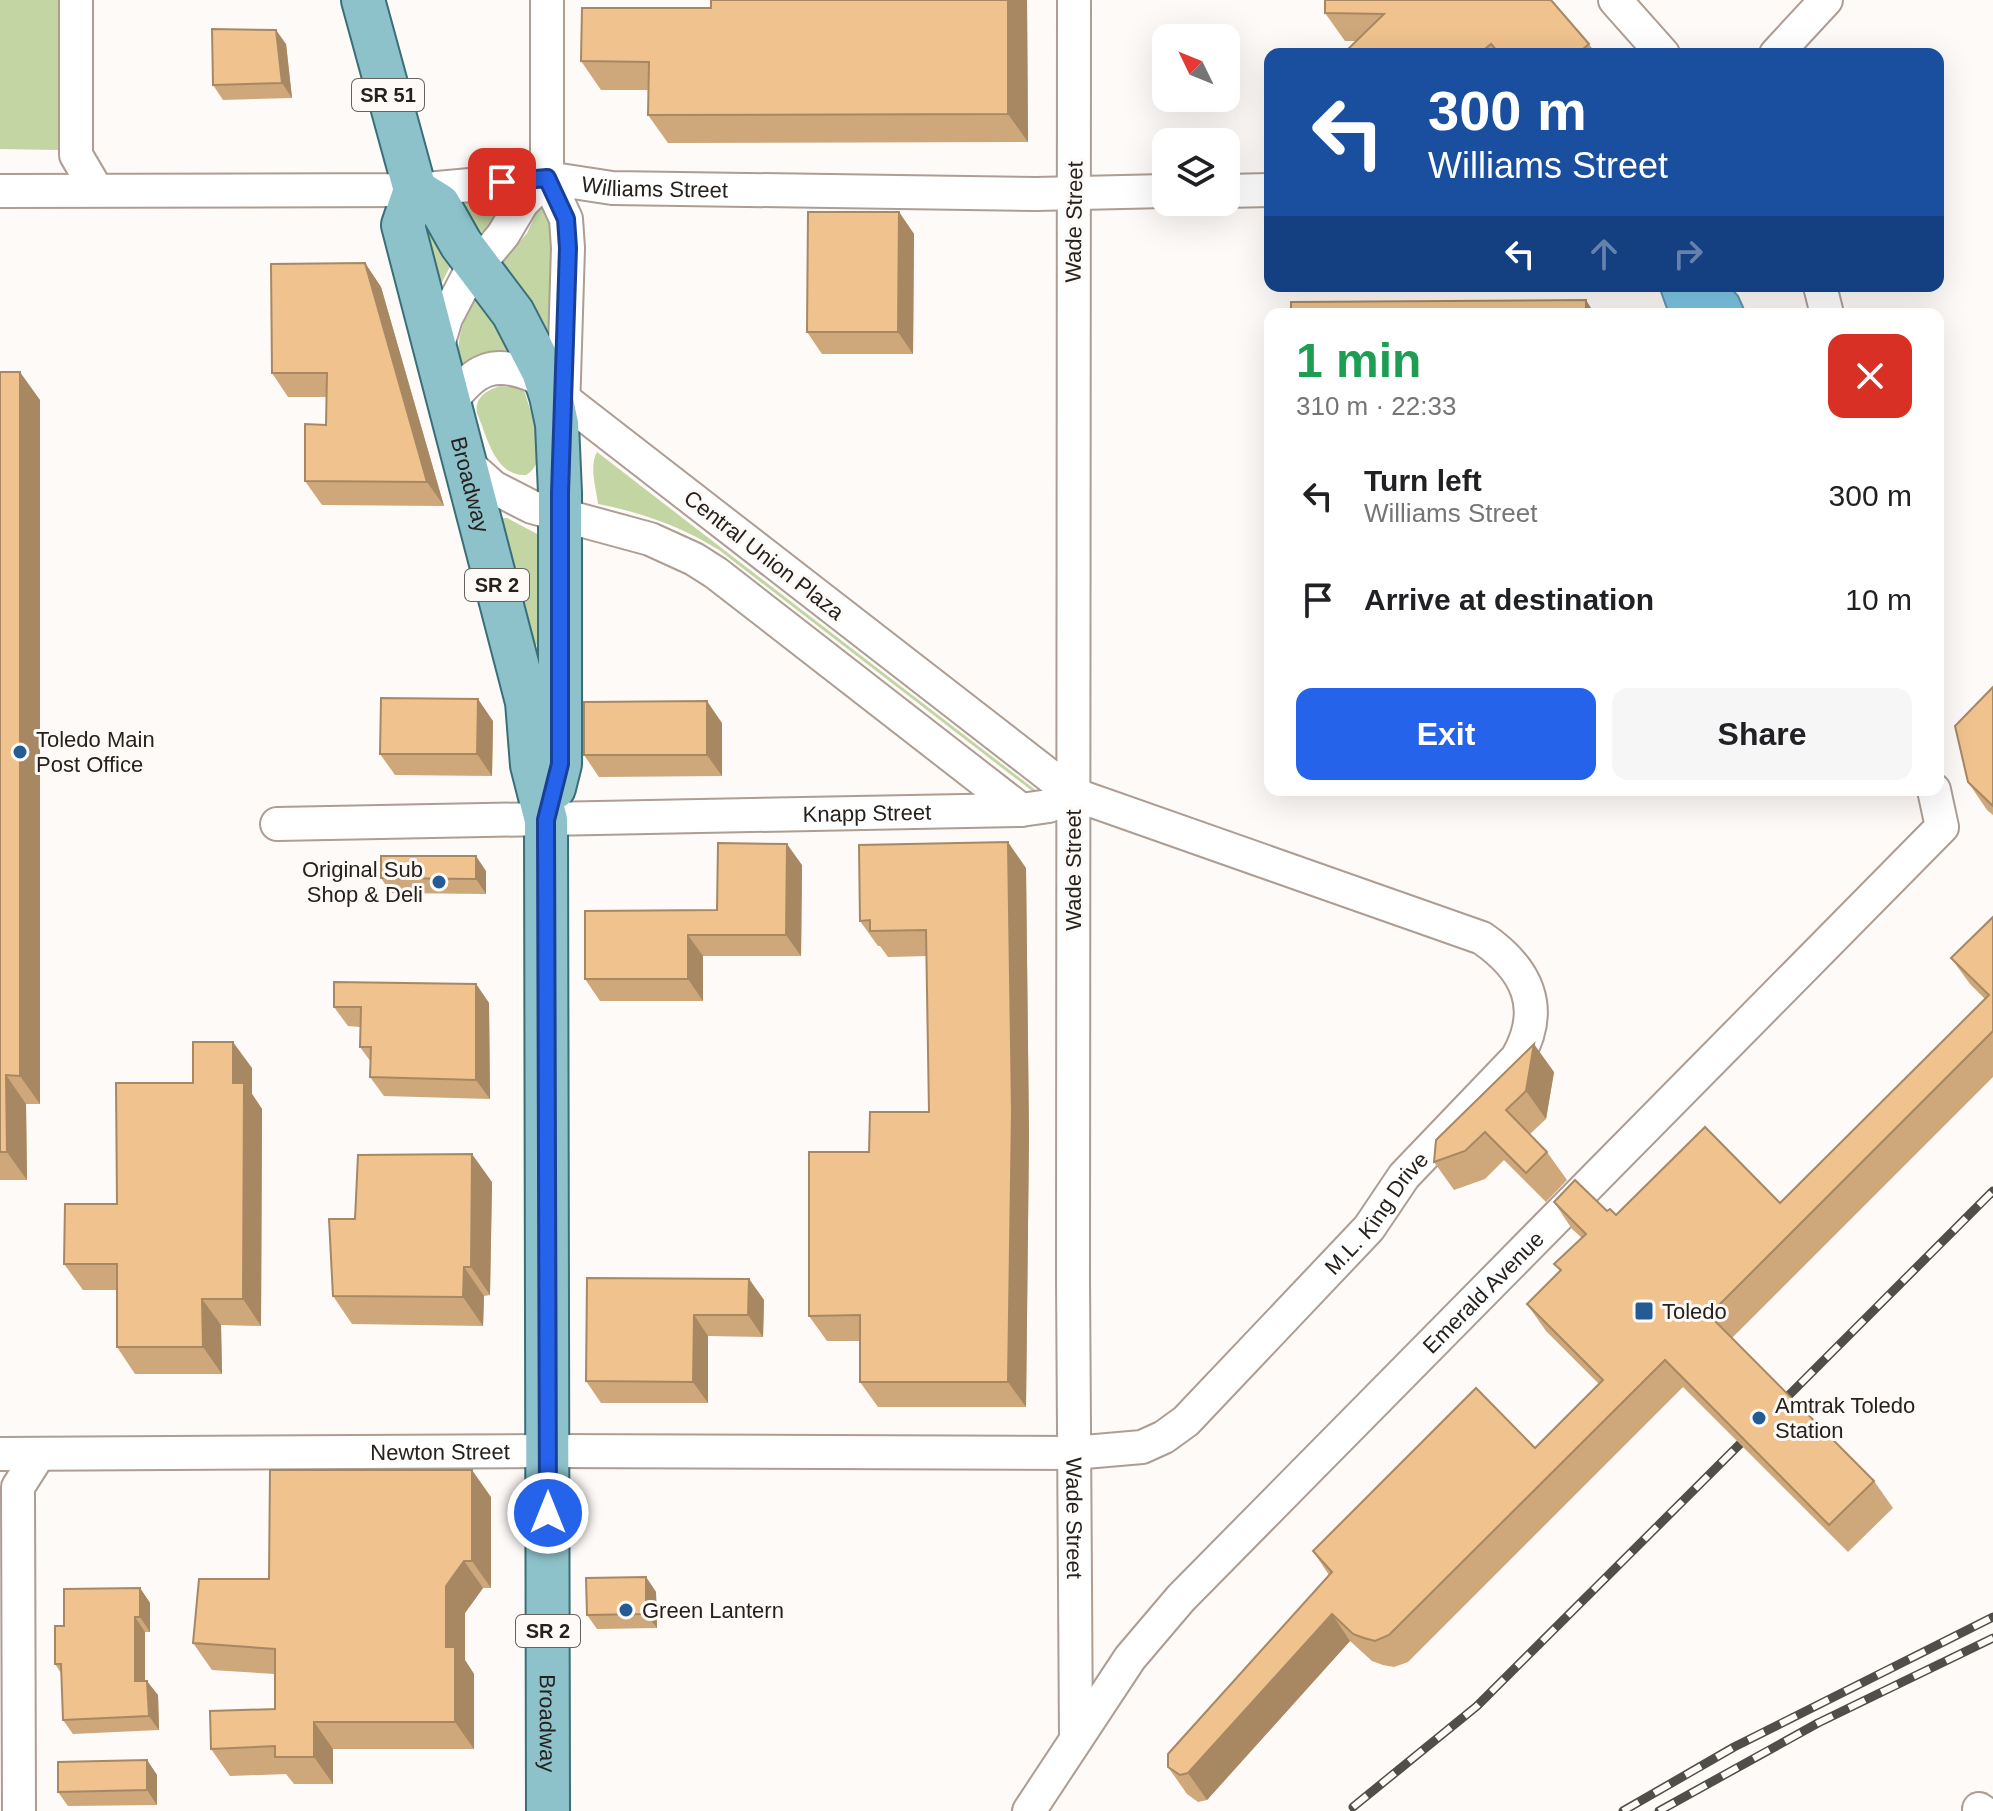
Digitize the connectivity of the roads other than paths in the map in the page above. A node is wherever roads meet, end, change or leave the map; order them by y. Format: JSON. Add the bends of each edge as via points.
{"nodes":[{"id":1,"x":76,"y":0,"type":"edge"},
{"id":2,"x":363,"y":0,"type":"edge"},
{"id":3,"x":547,"y":0,"type":"edge"},
{"id":4,"x":1074,"y":0,"type":"edge"},
{"id":5,"x":1615,"y":0,"type":"edge"},
{"id":6,"x":1826,"y":0,"type":"edge"},
{"id":7,"x":1658,"y":48,"type":"edge"},
{"id":8,"x":1782,"y":48,"type":"edge"},
{"id":9,"x":547,"y":178,"type":"junction"},
{"id":10,"x":96,"y":189,"type":"junction"},
{"id":11,"x":415,"y":190,"type":"junction"},
{"id":12,"x":1264,"y":190,"type":"edge"},
{"id":13,"x":0,"y":191,"type":"edge"},
{"id":14,"x":1152,"y":191,"type":"edge"},
{"id":15,"x":1240,"y":191,"type":"edge"},
{"id":16,"x":1074,"y":192,"type":"junction"},
{"id":17,"x":478,"y":265,"type":"junction"},
{"id":18,"x":436,"y":352,"type":"junction"},
{"id":19,"x":556,"y":392,"type":"junction"},
{"id":20,"x":450,"y":403,"type":"junction"},
{"id":21,"x":464,"y":461,"type":"junction"},
{"id":22,"x":560,"y":504,"type":"junction"},
{"id":23,"x":1073,"y":794,"type":"junction"},
{"id":24,"x":1935,"y":796,"type":"edge"},
{"id":25,"x":1021,"y":810,"type":"junction"},
{"id":26,"x":546,"y":820,"type":"junction"},
{"id":27,"x":277,"y":824,"type":"dead end"},
{"id":28,"x":548,"y":1451,"type":"junction"},
{"id":29,"x":1073,"y":1453,"type":"junction"},
{"id":30,"x":0,"y":1454,"type":"edge"},
{"id":31,"x":39,"y":1454,"type":"junction"},
{"id":32,"x":1076,"y":1739,"type":"junction"},
{"id":33,"x":19,"y":1811,"type":"edge"},
{"id":34,"x":548,"y":1811,"type":"edge"},
{"id":35,"x":1029,"y":1811,"type":"edge"}],
"edges":[{"from":1,"to":10,"type":"street","via":[[76,155]]},
{"from":2,"to":11,"type":"main road","number":"SR 51"},
{"from":3,"to":9,"type":"street"},
{"from":4,"to":16,"type":"street","name":"Wade Street"},
{"from":5,"to":7,"type":"street"},
{"from":6,"to":8,"type":"street"},
{"from":9,"to":11,"type":"street","name":"Williams Street"},
{"from":9,"to":16,"type":"street","name":"Williams Street","via":[[612,188]]},
{"from":9,"to":17,"type":"street","via":[[522,203]]},
{"from":9,"to":19,"type":"street","via":[[566,219]]},
{"from":10,"to":11,"type":"street","name":"Williams Street"},
{"from":10,"to":13,"type":"street","name":"Williams Street"},
{"from":11,"to":17,"type":"main road","number":"SR 2","via":[[439,205],[447,225]]},
{"from":11,"to":18,"type":"main road","number":"SR 2","via":[[403,225]]},
{"from":12,"to":15,"type":"street"},
{"from":14,"to":16,"type":"street","name":"Williams Street"},
{"from":16,"to":23,"type":"street","name":"Wade Street"},
{"from":17,"to":18,"type":"street","via":[[459,291]]},
{"from":17,"to":19,"type":"main road","number":"SR 2","via":[[513,313]]},
{"from":18,"to":20,"type":"main road","name":"Broadway","number":"SR 2"},
{"from":19,"to":20,"type":"street","name":"Central Union Plaza","via":[[517,369],[501,367],[486,369],[464,384]]},
{"from":19,"to":22,"type":"main road","number":"SR 2"},
{"from":19,"to":23,"type":"street","name":"Central Union Plaza"},
{"from":20,"to":21,"type":"main road","name":"Broadway","number":"SR 2"},
{"from":21,"to":22,"type":"street","name":"Central Union Plaza","via":[[493,487],[532,507]]},
{"from":21,"to":26,"type":"main road","name":"Broadway","number":"SR 2","via":[[527,702],[532,765]]},
{"from":22,"to":25,"type":"street","name":"Central Union Plaza","via":[[650,539],[716,573]]},
{"from":22,"to":26,"type":"main road","name":"Broadway","number":"SR 2","via":[[560,764]]},
{"from":23,"to":25,"type":"street","name":"Knapp Street","via":[[1049,806]]},
{"from":23,"to":29,"type":"street","name":"Wade Street"},
{"from":23,"to":29,"type":"street","name":"M.L. King Drive","via":[[1482,938],[1520,975],[1531,1022],[1517,1058],[1404,1176],[1369,1228],[1186,1421],[1142,1447]]},
{"from":24,"to":32,"type":"street","name":"Emerald Avenue","via":[[1942,827],[1181,1598],[1130,1658]]},
{"from":25,"to":26,"type":"street","name":"Knapp Street"},
{"from":26,"to":27,"type":"street","name":"Knapp Street"},
{"from":26,"to":28,"type":"main road","name":"Broadway","number":"SR 2"},
{"from":28,"to":29,"type":"street","name":"Newton Street"},
{"from":28,"to":31,"type":"street","name":"Newton Street"},
{"from":28,"to":34,"type":"main road","name":"Broadway","number":"SR 2"},
{"from":29,"to":32,"type":"street","name":"Wade Street"},
{"from":30,"to":31,"type":"street","name":"Newton Street"},
{"from":31,"to":33,"type":"street","via":[[18,1487]]},
{"from":32,"to":35,"type":"street","name":"Emerald Avenue"}]}
